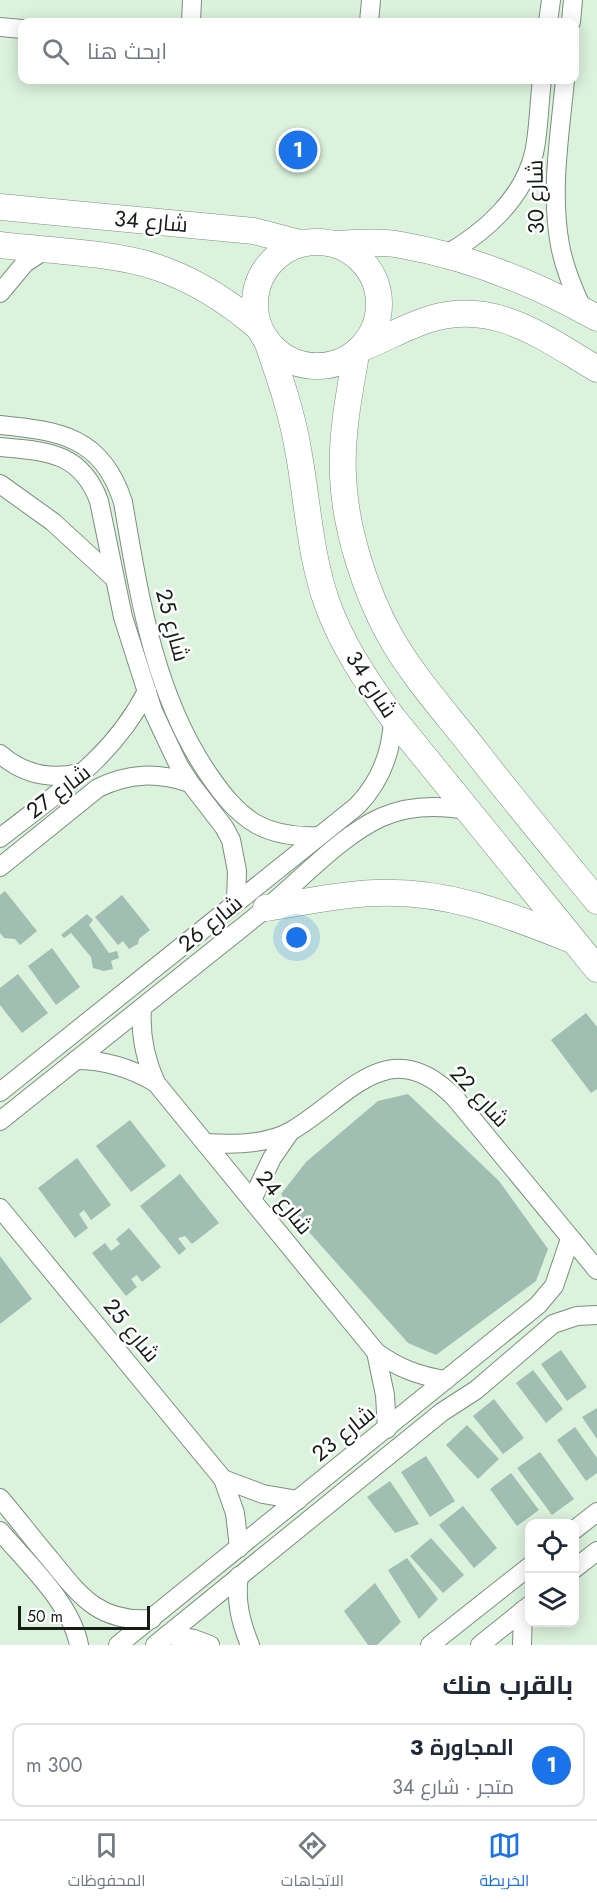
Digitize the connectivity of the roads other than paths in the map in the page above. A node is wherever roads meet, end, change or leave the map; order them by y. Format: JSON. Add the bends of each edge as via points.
{"nodes":[{"id":1,"x":192,"y":0,"type":"edge"},
{"id":2,"x":371,"y":0,"type":"edge"},
{"id":3,"x":550,"y":0,"type":"edge"},
{"id":4,"x":573,"y":0,"type":"edge"},
{"id":5,"x":191,"y":18,"type":"edge"},
{"id":6,"x":369,"y":18,"type":"edge"},
{"id":7,"x":548,"y":18,"type":"edge"},
{"id":8,"x":571,"y":18,"type":"edge"},
{"id":9,"x":0,"y":27,"type":"edge"},
{"id":10,"x":18,"y":29,"type":"edge"},
{"id":11,"x":542,"y":84,"type":"edge"},
{"id":12,"x":566,"y":84,"type":"edge"},
{"id":13,"x":527,"y":171,"type":"junction"},
{"id":14,"x":556,"y":177,"type":"junction"},
{"id":15,"x":0,"y":207,"type":"edge"},
{"id":16,"x":300,"y":243,"type":"junction"},
{"id":17,"x":337,"y":244,"type":"junction"},
{"id":18,"x":0,"y":246,"type":"edge"},
{"id":19,"x":45,"y":250,"type":"junction"},
{"id":20,"x":445,"y":255,"type":"junction"},
{"id":21,"x":0,"y":292,"type":"edge"},
{"id":22,"x":590,"y":314,"type":"edge"},
{"id":23,"x":263,"y":334,"type":"junction"},
{"id":24,"x":359,"y":351,"type":"junction"},
{"id":25,"x":597,"y":369,"type":"edge"},
{"id":26,"x":2,"y":423,"type":"edge"},
{"id":27,"x":0,"y":447,"type":"edge"},
{"id":28,"x":0,"y":484,"type":"edge"},
{"id":29,"x":126,"y":520,"type":"junction"},
{"id":30,"x":105,"y":525,"type":"junction"},
{"id":31,"x":114,"y":578,"type":"junction"},
{"id":32,"x":147,"y":691,"type":"junction"},
{"id":33,"x":393,"y":718,"type":"junction"},
{"id":34,"x":0,"y":754,"type":"edge"},
{"id":35,"x":83,"y":772,"type":"junction"},
{"id":36,"x":190,"y":783,"type":"junction"},
{"id":37,"x":98,"y":788,"type":"junction"},
{"id":38,"x":222,"y":792,"type":"junction"},
{"id":39,"x":206,"y":804,"type":"junction"},
{"id":40,"x":467,"y":810,"type":"junction"},
{"id":41,"x":343,"y":817,"type":"junction"},
{"id":42,"x":354,"y":833,"type":"junction"},
{"id":43,"x":318,"y":836,"type":"junction"},
{"id":44,"x":0,"y":838,"type":"edge"},
{"id":45,"x":0,"y":867,"type":"edge"},
{"id":46,"x":597,"y":901,"type":"edge"},
{"id":47,"x":236,"y":902,"type":"junction"},
{"id":48,"x":266,"y":909,"type":"junction"},
{"id":49,"x":575,"y":942,"type":"junction"},
{"id":50,"x":597,"y":969,"type":"edge"},
{"id":51,"x":142,"y":1008,"type":"junction"},
{"id":52,"x":76,"y":1060,"type":"junction"},
{"id":53,"x":156,"y":1083,"type":"junction"},
{"id":54,"x":6,"y":1087,"type":"edge"},
{"id":55,"x":27,"y":1100,"type":"junction"},
{"id":56,"x":0,"y":1121,"type":"edge"},
{"id":57,"x":290,"y":1132,"type":"junction"},
{"id":58,"x":206,"y":1143,"type":"junction"},
{"id":59,"x":252,"y":1200,"type":"junction"},
{"id":60,"x":1,"y":1207,"type":"edge"},
{"id":61,"x":570,"y":1239,"type":"junction"},
{"id":62,"x":597,"y":1270,"type":"edge"},
{"id":63,"x":597,"y":1315,"type":"edge"},
{"id":64,"x":506,"y":1332,"type":"junction"},
{"id":65,"x":523,"y":1351,"type":"junction"},
{"id":66,"x":376,"y":1352,"type":"junction"},
{"id":67,"x":446,"y":1380,"type":"junction"},
{"id":68,"x":387,"y":1429,"type":"junction"},
{"id":69,"x":348,"y":1459,"type":"junction"},
{"id":70,"x":363,"y":1476,"type":"junction"},
{"id":71,"x":223,"y":1479,"type":"junction"},
{"id":72,"x":0,"y":1498,"type":"edge"},
{"id":73,"x":298,"y":1500,"type":"junction"},
{"id":74,"x":597,"y":1512,"type":"edge"},
{"id":75,"x":579,"y":1526,"type":"edge"},
{"id":76,"x":0,"y":1531,"type":"edge"},
{"id":77,"x":239,"y":1548,"type":"junction"},
{"id":78,"x":597,"y":1551,"type":"edge"},
{"id":79,"x":579,"y":1565,"type":"edge"},
{"id":80,"x":525,"y":1570,"type":"edge"},
{"id":81,"x":239,"y":1576,"type":"junction"},
{"id":82,"x":66,"y":1580,"type":"junction"},
{"id":83,"x":52,"y":1593,"type":"junction"},
{"id":84,"x":525,"y":1609,"type":"edge"},
{"id":85,"x":525,"y":1617,"type":"edge"},
{"id":86,"x":152,"y":1619,"type":"junction"},
{"id":87,"x":161,"y":1640,"type":"edge"},
{"id":88,"x":79,"y":1645,"type":"edge"},
{"id":89,"x":118,"y":1645,"type":"edge"},
{"id":90,"x":210,"y":1645,"type":"edge"},
{"id":91,"x":250,"y":1645,"type":"edge"},
{"id":92,"x":430,"y":1645,"type":"edge"},
{"id":93,"x":480,"y":1645,"type":"edge"},
{"id":94,"x":522,"y":1645,"type":"edge"}],
"edges":[{"from":1,"to":5,"type":"street"},
{"from":2,"to":6,"type":"street"},
{"from":3,"to":7,"type":"street"},
{"from":4,"to":8,"type":"street"},
{"from":9,"to":10,"type":"street"},
{"from":11,"to":13,"type":"street","name":"شارع 30","via":[[534,153]]},
{"from":12,"to":14,"type":"street","name":"شارع 30"},
{"from":13,"to":14,"type":"street"},
{"from":13,"to":20,"type":"street","name":"شارع 30","via":[[494,220]]},
{"from":14,"to":22,"type":"street","name":"شارع 30","via":[[560,246],[566,268]]},
{"from":15,"to":16,"type":"street","name":"شارع 34","via":[[254,231]]},
{"from":16,"to":17,"type":"street"},
{"from":16,"to":23,"type":"street","via":[[284,251],[261,276],[255,311]]},
{"from":17,"to":20,"type":"street","via":[[399,244]]},
{"from":17,"to":24,"type":"street","via":[[363,262],[378,289],[380,310],[375,331]]},
{"from":18,"to":19,"type":"street","name":"شارع 34"},
{"from":19,"to":21,"type":"street","via":[[20,268]]},
{"from":19,"to":23,"type":"street","name":"شارع 34","via":[[123,259],[176,274],[218,296]]},
{"from":20,"to":22,"type":"street","via":[[536,286]]},
{"from":23,"to":24,"type":"street","via":[[278,353],[308,366],[341,363]]},
{"from":23,"to":33,"type":"street","name":"شارع 34","via":[[294,431],[312,546],[328,605],[370,687]]},
{"from":24,"to":25,"type":"street","via":[[429,319],[485,314],[521,325]]},
{"from":24,"to":46,"type":"street","name":"شارع 34","via":[[343,437],[343,477],[347,515],[373,600],[390,637],[421,682]]},
{"from":26,"to":29,"type":"street","name":"شارع 25","via":[[52,432],[89,448],[117,484]]},
{"from":27,"to":30,"type":"street","name":"شارع 25","via":[[49,453],[71,462],[95,489]]},
{"from":28,"to":31,"type":"street","via":[[53,522]]},
{"from":29,"to":30,"type":"street"},
{"from":29,"to":38,"type":"street","name":"شارع 25","via":[[148,632],[169,698],[192,748]]},
{"from":30,"to":31,"type":"street","name":"شارع 25"},
{"from":31,"to":32,"type":"street","name":"شارع 25"},
{"from":32,"to":35,"type":"street","name":"شارع 27","via":[[120,736]]},
{"from":32,"to":36,"type":"street","name":"شارع 25","via":[[169,748]]},
{"from":33,"to":40,"type":"street","name":"شارع 34"},
{"from":33,"to":41,"type":"street","name":"شارع 26","via":[[390,749],[379,778]]},
{"from":34,"to":35,"type":"street","via":[[18,767],[45,776]]},
{"from":35,"to":37,"type":"street"},
{"from":35,"to":44,"type":"street","name":"شارع 27"},
{"from":36,"to":37,"type":"street","name":"شارع 27","via":[[143,775]]},
{"from":36,"to":39,"type":"street","name":"شارع 25"},
{"from":37,"to":45,"type":"street","name":"شارع 27"},
{"from":38,"to":39,"type":"street"},
{"from":38,"to":43,"type":"street","name":"شارع 25","via":[[244,816],[264,828],[287,835]]},
{"from":39,"to":47,"type":"street","name":"شارع 25","via":[[231,840],[237,871]]},
{"from":40,"to":42,"type":"street","name":"شارع 26","via":[[416,808],[384,816]]},
{"from":40,"to":49,"type":"street","name":"شارع 34"},
{"from":41,"to":42,"type":"street"},
{"from":41,"to":43,"type":"street","name":"شارع 26"},
{"from":42,"to":48,"type":"street","name":"شارع 26"},
{"from":43,"to":47,"type":"street","name":"شارع 26"},
{"from":47,"to":54,"type":"street","name":"شارع 26"},
{"from":48,"to":49,"type":"street","via":[[357,894],[430,895],[483,906]]},
{"from":48,"to":51,"type":"street","name":"شارع 26"},
{"from":49,"to":50,"type":"street","name":"شارع 34"},
{"from":51,"to":52,"type":"street","name":"شارع 26"},
{"from":51,"to":53,"type":"street","name":"شارع 24","via":[[143,1046]]},
{"from":52,"to":53,"type":"street","name":"شارع 24","via":[[132,1069]]},
{"from":52,"to":55,"type":"street","name":"شارع 26"},
{"from":53,"to":58,"type":"street","name":"شارع 24"},
{"from":54,"to":55,"type":"street"},
{"from":55,"to":56,"type":"street","name":"شارع 26"},
{"from":57,"to":58,"type":"street","name":"شارع 22","via":[[248,1143]]},
{"from":57,"to":59,"type":"street","name":"شارع 22","via":[[272,1158]]},
{"from":57,"to":61,"type":"street","name":"شارع 22","via":[[365,1077],[399,1069],[422,1073],[455,1098]]},
{"from":58,"to":59,"type":"street","name":"شارع 24"},
{"from":59,"to":66,"type":"street","name":"شارع 24"},
{"from":60,"to":71,"type":"street","name":"شارع 25"},
{"from":61,"to":62,"type":"street","name":"شارع 22"},
{"from":61,"to":64,"type":"street","name":"شارع 23","via":[[559,1275],[547,1296]]},
{"from":63,"to":65,"type":"street","name":"شارع 23","via":[[577,1316],[554,1324]]},
{"from":64,"to":65,"type":"street"},
{"from":64,"to":67,"type":"street","name":"شارع 23"},
{"from":65,"to":70,"type":"street","name":"شارع 23"},
{"from":66,"to":67,"type":"street","name":"شارع 24","via":[[409,1372]]},
{"from":66,"to":68,"type":"street","name":"شارع 24"},
{"from":67,"to":68,"type":"street","name":"شارع 23"},
{"from":68,"to":69,"type":"street","name":"شارع 23"},
{"from":69,"to":70,"type":"street"},
{"from":69,"to":73,"type":"street","name":"شارع 23"},
{"from":70,"to":81,"type":"street","name":"شارع 23"},
{"from":71,"to":73,"type":"street","via":[[263,1494]]},
{"from":71,"to":77,"type":"street","name":"شارع 25","via":[[235,1513]]},
{"from":72,"to":82,"type":"street"},
{"from":73,"to":77,"type":"street","name":"شارع 23"},
{"from":74,"to":75,"type":"street"},
{"from":76,"to":83,"type":"street"},
{"from":77,"to":86,"type":"street","name":"شارع 23"},
{"from":78,"to":79,"type":"street"},
{"from":80,"to":92,"type":"street"},
{"from":81,"to":87,"type":"street","name":"شارع 23"},
{"from":81,"to":91,"type":"street","via":[[238,1605]]},
{"from":82,"to":83,"type":"street"},
{"from":82,"to":86,"type":"street","via":[[83,1599],[103,1612],[127,1619]]},
{"from":83,"to":88,"type":"street","via":[[68,1613]]},
{"from":84,"to":93,"type":"street"},
{"from":85,"to":94,"type":"street"},
{"from":86,"to":89,"type":"street","name":"شارع 23"},
{"from":87,"to":90,"type":"street","via":[[194,1639]]}]}
